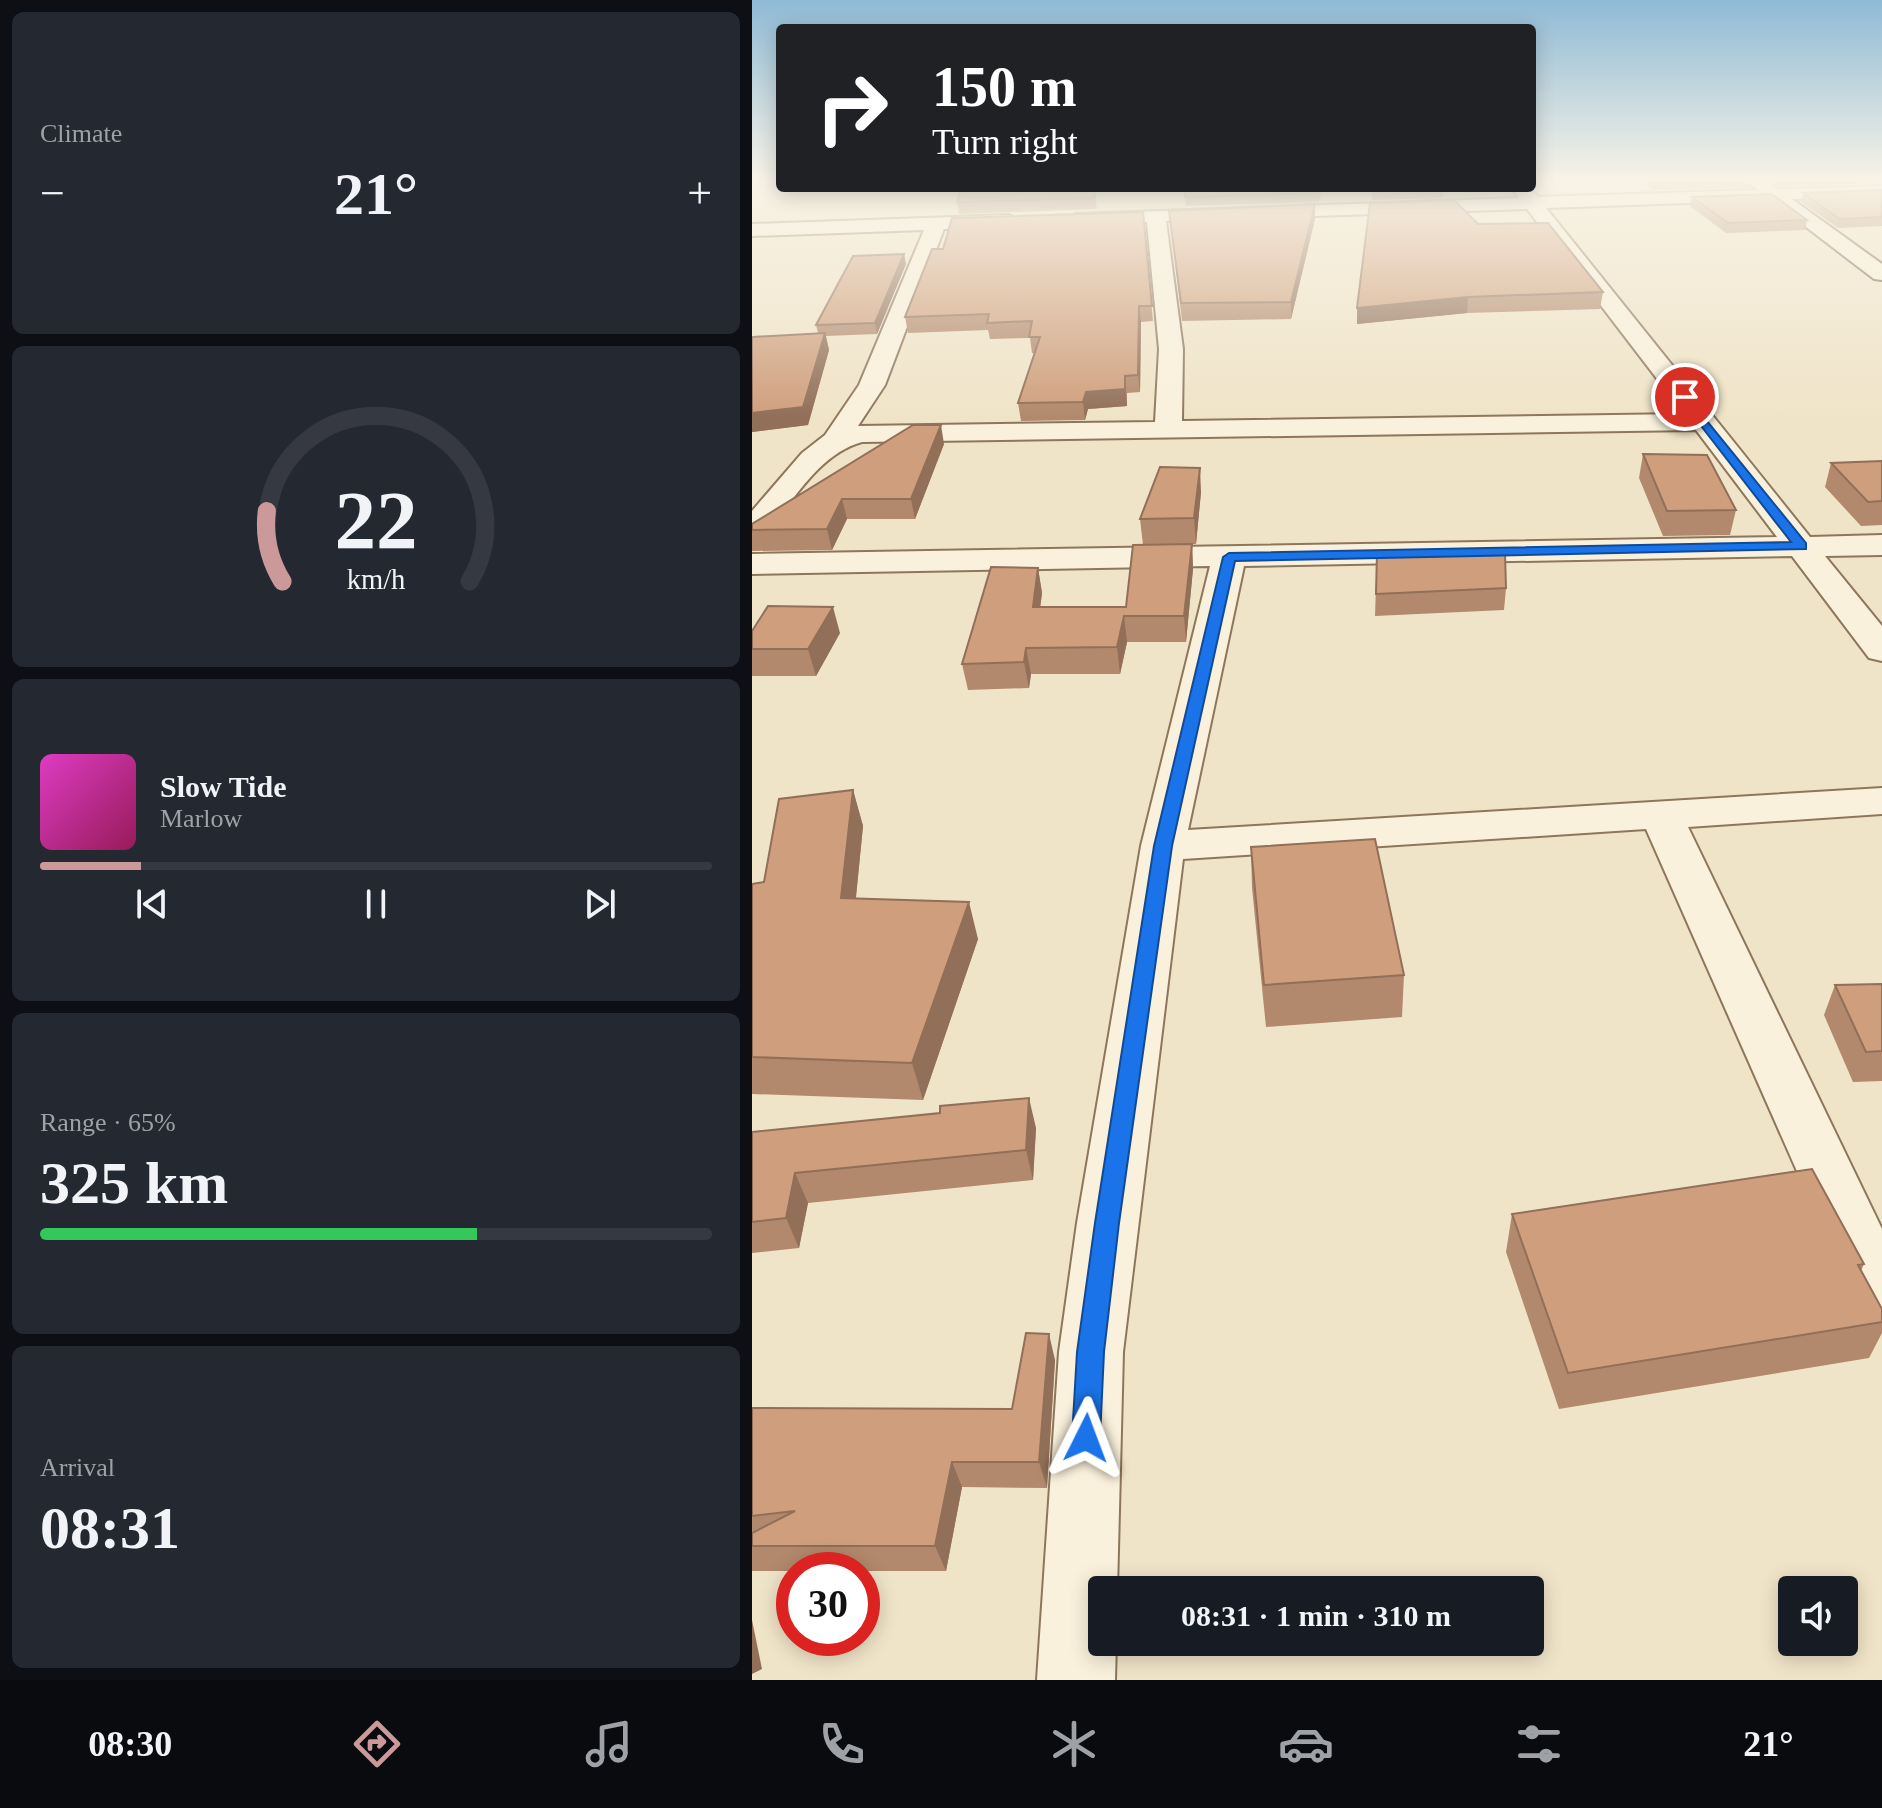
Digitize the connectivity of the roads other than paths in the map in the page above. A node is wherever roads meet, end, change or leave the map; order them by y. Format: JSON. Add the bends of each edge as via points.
{"nodes":[{"id":1,"x":922,"y":259,"type":"edge"},
{"id":2,"x":1161,"y":259,"type":"edge"},
{"id":3,"x":1577,"y":259,"type":"edge"},
{"id":4,"x":1862,"y":259,"type":"edge"},
{"id":5,"x":1882,"y":274,"type":"edge"},
{"id":6,"x":1704,"y":422,"type":"junction"},
{"id":7,"x":1168,"y":430,"type":"junction"},
{"id":8,"x":835,"y":441,"type":"junction"},
{"id":9,"x":752,"y":531,"type":"edge"},
{"id":10,"x":1882,"y":545,"type":"edge"},
{"id":11,"x":1801,"y":546,"type":"junction"},
{"id":12,"x":1229,"y":557,"type":"junction"},
{"id":13,"x":752,"y":564,"type":"edge"},
{"id":14,"x":1882,"y":650,"type":"edge"},
{"id":15,"x":1882,"y":801,"type":"edge"},
{"id":16,"x":1662,"y":817,"type":"junction"},
{"id":17,"x":1163,"y":846,"type":"junction"},
{"id":18,"x":1882,"y":1294,"type":"edge"},
{"id":19,"x":1076,"y":1680,"type":"edge"}],
"edges":[{"from":1,"to":8,"type":"street","via":[[872,385]]},
{"from":2,"to":7,"type":"street","via":[[1171,349]]},
{"from":3,"to":6,"type":"street"},
{"from":4,"to":5,"type":"street"},
{"from":6,"to":7,"type":"street"},
{"from":6,"to":11,"type":"street"},
{"from":7,"to":8,"type":"street","via":[[861,434]]},
{"from":8,"to":9,"type":"street","via":[[812,459]]},
{"from":10,"to":11,"type":"street"},
{"from":11,"to":12,"type":"street"},
{"from":11,"to":14,"type":"street"},
{"from":12,"to":13,"type":"street"},
{"from":12,"to":17,"type":"street"},
{"from":15,"to":16,"type":"street"},
{"from":16,"to":17,"type":"street"},
{"from":16,"to":18,"type":"street"},
{"from":17,"to":19,"type":"street","via":[[1091,1352]]}]}
